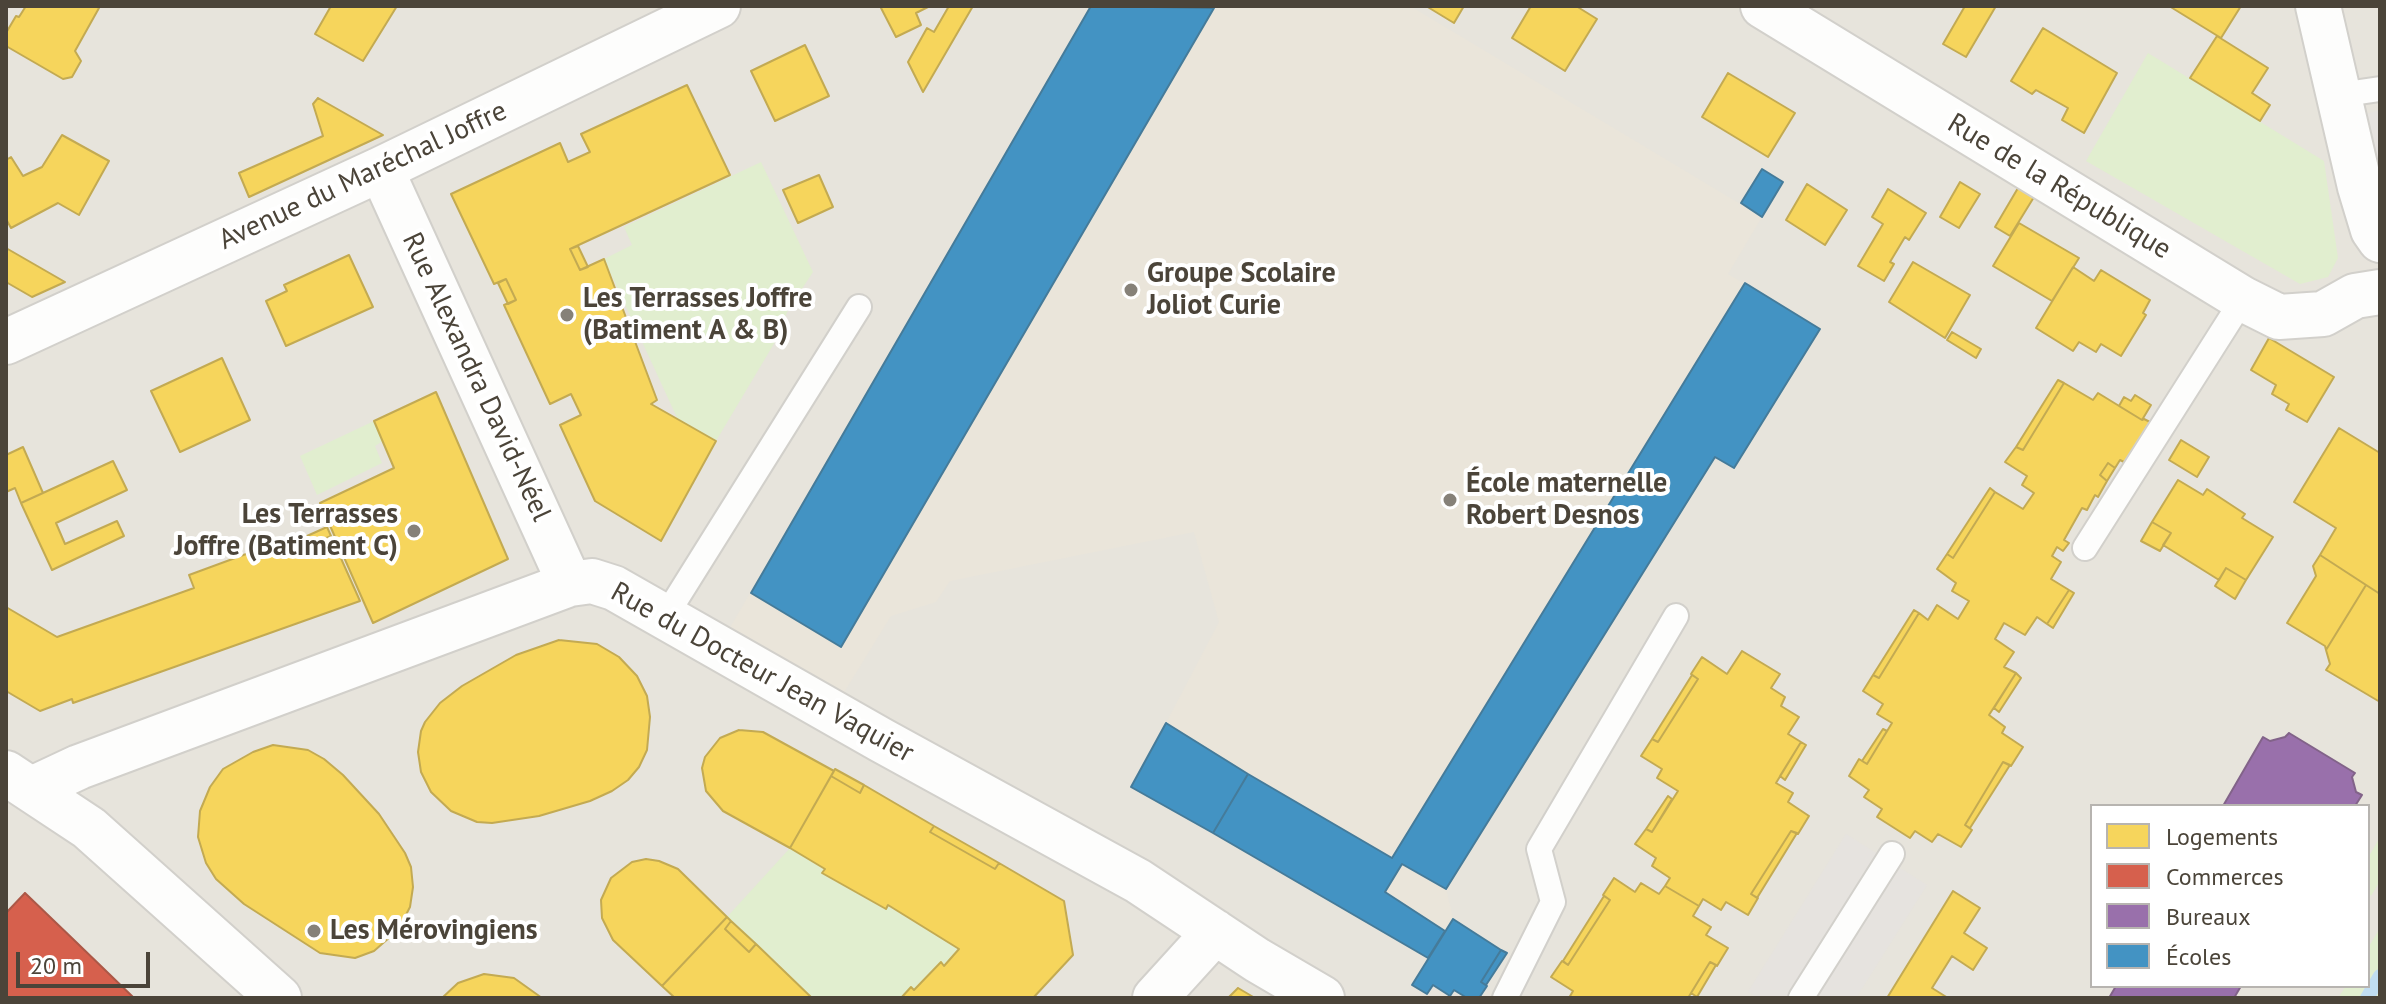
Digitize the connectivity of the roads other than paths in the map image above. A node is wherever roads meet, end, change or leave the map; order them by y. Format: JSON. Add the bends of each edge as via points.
{"nodes":[{"id":1,"x":718,"y":6,"type":"edge"},
{"id":2,"x":1763,"y":6,"type":"edge"},
{"id":3,"x":2318,"y":6,"type":"edge"},
{"id":4,"x":2368,"y":88,"type":"edge"},
{"id":5,"x":381,"y":169,"type":"junction"},
{"id":6,"x":2376,"y":235,"type":"edge"},
{"id":7,"x":2243,"y":299,"type":"junction"},
{"id":8,"x":2375,"y":302,"type":"edge"},
{"id":9,"x":859,"y":307,"type":"dead end"},
{"id":10,"x":6,"y":342,"type":"edge"},
{"id":11,"x":2085,"y":548,"type":"dead end"},
{"id":12,"x":570,"y":584,"type":"junction"},
{"id":13,"x":1676,"y":616,"type":"dead end"},
{"id":14,"x":665,"y":617,"type":"junction"},
{"id":15,"x":19,"y":781,"type":"edge"},
{"id":16,"x":1892,"y":854,"type":"dead end"},
{"id":17,"x":1215,"y":932,"type":"junction"},
{"id":18,"x":279,"y":998,"type":"edge"},
{"id":19,"x":1155,"y":998,"type":"edge"},
{"id":20,"x":1322,"y":998,"type":"edge"},
{"id":21,"x":1505,"y":998,"type":"edge"},
{"id":22,"x":1801,"y":998,"type":"edge"}],
"edges":[{"from":1,"to":5,"type":"street","name":"Avenue du Maréchal Joffre"},
{"from":2,"to":7,"type":"street","name":"Rue de la République"},
{"from":3,"to":4,"type":"street"},
{"from":4,"to":6,"type":"street"},
{"from":5,"to":10,"type":"street","name":"Avenue du Maréchal Joffre"},
{"from":5,"to":12,"type":"street","name":"Rue Alexandra David-Néel"},
{"from":6,"to":8,"type":"street","via":[[2365,274]]},
{"from":7,"to":8,"type":"street","name":"Rue de la République","via":[[2279,317]]},
{"from":7,"to":11,"type":"lane"},
{"from":9,"to":14,"type":"lane"},
{"from":12,"to":14,"type":"street","name":"Rue du Docteur Jean Vaquier","via":[[603,584]]},
{"from":12,"to":15,"type":"street","name":"Rue du Docteur Jean Vaquier","via":[[79,767]]},
{"from":13,"to":21,"type":"lane","via":[[1539,849],[1553,902]]},
{"from":14,"to":17,"type":"street","name":"Rue du Docteur Jean Vaquier","via":[[1138,881]]},
{"from":15,"to":18,"type":"street","via":[[89,828]]},
{"from":16,"to":22,"type":"lane"},
{"from":17,"to":19,"type":"street"},
{"from":17,"to":20,"type":"street","name":"Rue du Docteur Jean Vaquier"}]}
